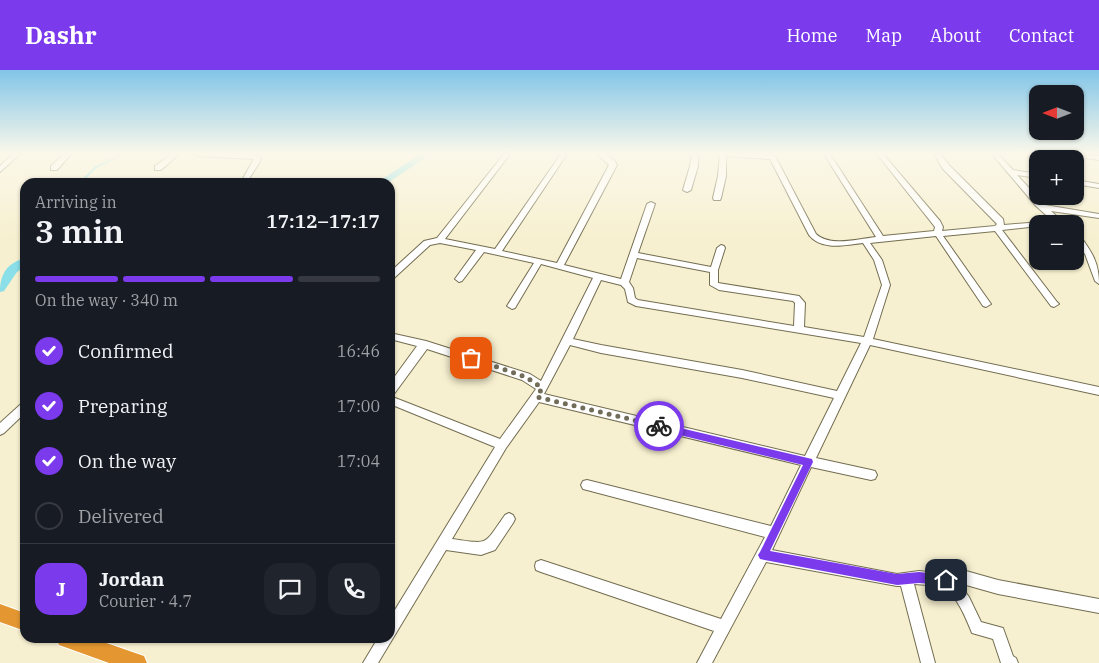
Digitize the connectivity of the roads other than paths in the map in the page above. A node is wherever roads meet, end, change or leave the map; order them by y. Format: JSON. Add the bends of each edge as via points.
{"nodes":[{"id":1,"x":485,"y":182,"type":"edge"},
{"id":2,"x":544,"y":182,"type":"edge"},
{"id":3,"x":604,"y":182,"type":"edge"},
{"id":4,"x":689,"y":182,"type":"edge"},
{"id":5,"x":721,"y":182,"type":"edge"},
{"id":6,"x":786,"y":182,"type":"edge"},
{"id":7,"x":845,"y":182,"type":"edge"},
{"id":8,"x":903,"y":182,"type":"edge"},
{"id":9,"x":961,"y":182,"type":"edge"},
{"id":10,"x":1021,"y":182,"type":"edge"},
{"id":11,"x":1084,"y":184,"type":"edge"},
{"id":12,"x":1099,"y":186,"type":"edge"},
{"id":13,"x":687,"y":190,"type":"dead end"},
{"id":14,"x":717,"y":198,"type":"dead end"},
{"id":15,"x":651,"y":204,"type":"dead end"},
{"id":16,"x":1042,"y":206,"type":"junction"},
{"id":17,"x":1052,"y":215,"type":"edge"},
{"id":18,"x":1099,"y":216,"type":"edge"},
{"id":19,"x":1029,"y":225,"type":"edge"},
{"id":20,"x":997,"y":228,"type":"junction"},
{"id":21,"x":938,"y":234,"type":"junction"},
{"id":22,"x":881,"y":239,"type":"junction"},
{"id":23,"x":440,"y":240,"type":"junction"},
{"id":24,"x":865,"y":241,"type":"junction"},
{"id":25,"x":1084,"y":247,"type":"edge"},
{"id":26,"x":721,"y":248,"type":"dead end"},
{"id":27,"x":481,"y":250,"type":"junction"},
{"id":28,"x":500,"y":252,"type":"junction"},
{"id":29,"x":634,"y":255,"type":"junction"},
{"id":30,"x":539,"y":261,"type":"junction"},
{"id":31,"x":559,"y":267,"type":"junction"},
{"id":32,"x":714,"y":270,"type":"junction"},
{"id":33,"x":395,"y":272,"type":"edge"},
{"id":34,"x":598,"y":277,"type":"junction"},
{"id":35,"x":458,"y":279,"type":"dead end"},
{"id":36,"x":1099,"y":281,"type":"edge"},
{"id":37,"x":624,"y":283,"type":"junction"},
{"id":38,"x":986,"y":304,"type":"dead end"},
{"id":39,"x":1054,"y":304,"type":"dead end"},
{"id":40,"x":512,"y":306,"type":"dead end"},
{"id":41,"x":799,"y":329,"type":"junction"},
{"id":42,"x":395,"y":337,"type":"edge"},
{"id":43,"x":567,"y":341,"type":"junction"},
{"id":44,"x":867,"y":341,"type":"junction"},
{"id":45,"x":426,"y":345,"type":"junction"},
{"id":46,"x":395,"y":384,"type":"edge"},
{"id":47,"x":1099,"y":391,"type":"edge"},
{"id":48,"x":539,"y":392,"type":"junction"},
{"id":49,"x":841,"y":396,"type":"junction"},
{"id":50,"x":395,"y":402,"type":"edge"},
{"id":51,"x":20,"y":412,"type":"edge"},
{"id":52,"x":0,"y":430,"type":"edge"},
{"id":53,"x":502,"y":445,"type":"junction"},
{"id":54,"x":808,"y":462,"type":"junction"},
{"id":55,"x":871,"y":475,"type":"dead end"},
{"id":56,"x":587,"y":485,"type":"dead end"},
{"id":57,"x":509,"y":519,"type":"dead end"},
{"id":58,"x":774,"y":532,"type":"junction"},
{"id":59,"x":444,"y":544,"type":"junction"},
{"id":60,"x":763,"y":555,"type":"junction"},
{"id":61,"x":541,"y":566,"type":"dead end"},
{"id":62,"x":906,"y":579,"type":"junction"},
{"id":63,"x":946,"y":580,"type":"junction"},
{"id":64,"x":1099,"y":606,"type":"edge"},
{"id":65,"x":0,"y":613,"type":"edge"},
{"id":66,"x":20,"y":620,"type":"edge"},
{"id":67,"x":395,"y":623,"type":"edge"},
{"id":68,"x":724,"y":627,"type":"junction"},
{"id":69,"x":97,"y":643,"type":"edge"},
{"id":70,"x":383,"y":643,"type":"edge"},
{"id":71,"x":137,"y":663,"type":"edge"},
{"id":72,"x":370,"y":663,"type":"edge"},
{"id":73,"x":704,"y":663,"type":"edge"},
{"id":74,"x":928,"y":663,"type":"edge"},
{"id":75,"x":1011,"y":663,"type":"edge"}],
"edges":[{"from":1,"to":23,"type":"street"},
{"from":2,"to":28,"type":"street"},
{"from":3,"to":31,"type":"street"},
{"from":4,"to":13,"type":"street"},
{"from":5,"to":14,"type":"street"},
{"from":6,"to":24,"type":"street","via":[[817,241]]},
{"from":7,"to":22,"type":"street"},
{"from":8,"to":21,"type":"street","via":[[937,223]]},
{"from":9,"to":20,"type":"street","via":[[1000,221]]},
{"from":10,"to":16,"type":"street"},
{"from":11,"to":12,"type":"street"},
{"from":15,"to":29,"type":"street"},
{"from":16,"to":17,"type":"street"},
{"from":16,"to":18,"type":"street"},
{"from":19,"to":20,"type":"street"},
{"from":20,"to":21,"type":"street"},
{"from":20,"to":39,"type":"street"},
{"from":21,"to":22,"type":"street"},
{"from":21,"to":38,"type":"street"},
{"from":22,"to":24,"type":"street"},
{"from":23,"to":27,"type":"street"},
{"from":23,"to":33,"type":"street","via":[[427,243]]},
{"from":24,"to":44,"type":"street","via":[[878,260],[886,285]]},
{"from":25,"to":36,"type":"street"},
{"from":26,"to":32,"type":"street"},
{"from":27,"to":28,"type":"street"},
{"from":27,"to":35,"type":"street"},
{"from":28,"to":30,"type":"street"},
{"from":29,"to":32,"type":"street"},
{"from":29,"to":37,"type":"street"},
{"from":30,"to":31,"type":"street"},
{"from":30,"to":40,"type":"street"},
{"from":31,"to":34,"type":"street"},
{"from":32,"to":41,"type":"street","via":[[716,286],[796,298],[800,303]]},
{"from":34,"to":37,"type":"street"},
{"from":34,"to":43,"type":"street"},
{"from":37,"to":41,"type":"street","via":[[629,288],[631,300],[636,303]]},
{"from":41,"to":44,"type":"street"},
{"from":42,"to":45,"type":"street"},
{"from":43,"to":48,"type":"street"},
{"from":43,"to":49,"type":"street"},
{"from":44,"to":47,"type":"street"},
{"from":44,"to":49,"type":"street"},
{"from":45,"to":46,"type":"street"},
{"from":45,"to":48,"type":"street","via":[[526,377]]},
{"from":48,"to":53,"type":"street"},
{"from":48,"to":54,"type":"street"},
{"from":49,"to":54,"type":"street"},
{"from":50,"to":53,"type":"street"},
{"from":51,"to":52,"type":"street"},
{"from":53,"to":59,"type":"street"},
{"from":54,"to":55,"type":"street"},
{"from":54,"to":58,"type":"street"},
{"from":56,"to":58,"type":"street"},
{"from":57,"to":59,"type":"street","via":[[492,546],[481,549]]},
{"from":58,"to":60,"type":"street"},
{"from":59,"to":67,"type":"street"},
{"from":60,"to":62,"type":"street"},
{"from":60,"to":68,"type":"street"},
{"from":61,"to":68,"type":"street"},
{"from":62,"to":63,"type":"street"},
{"from":62,"to":74,"type":"street"},
{"from":63,"to":64,"type":"street","via":[[966,577],[998,587]]},
{"from":63,"to":75,"type":"street","via":[[954,585],[977,628],[998,633],[1007,661]]},
{"from":65,"to":66,"type":"highway"},
{"from":68,"to":73,"type":"street"},
{"from":69,"to":71,"type":"highway"},
{"from":70,"to":72,"type":"street"}]}
